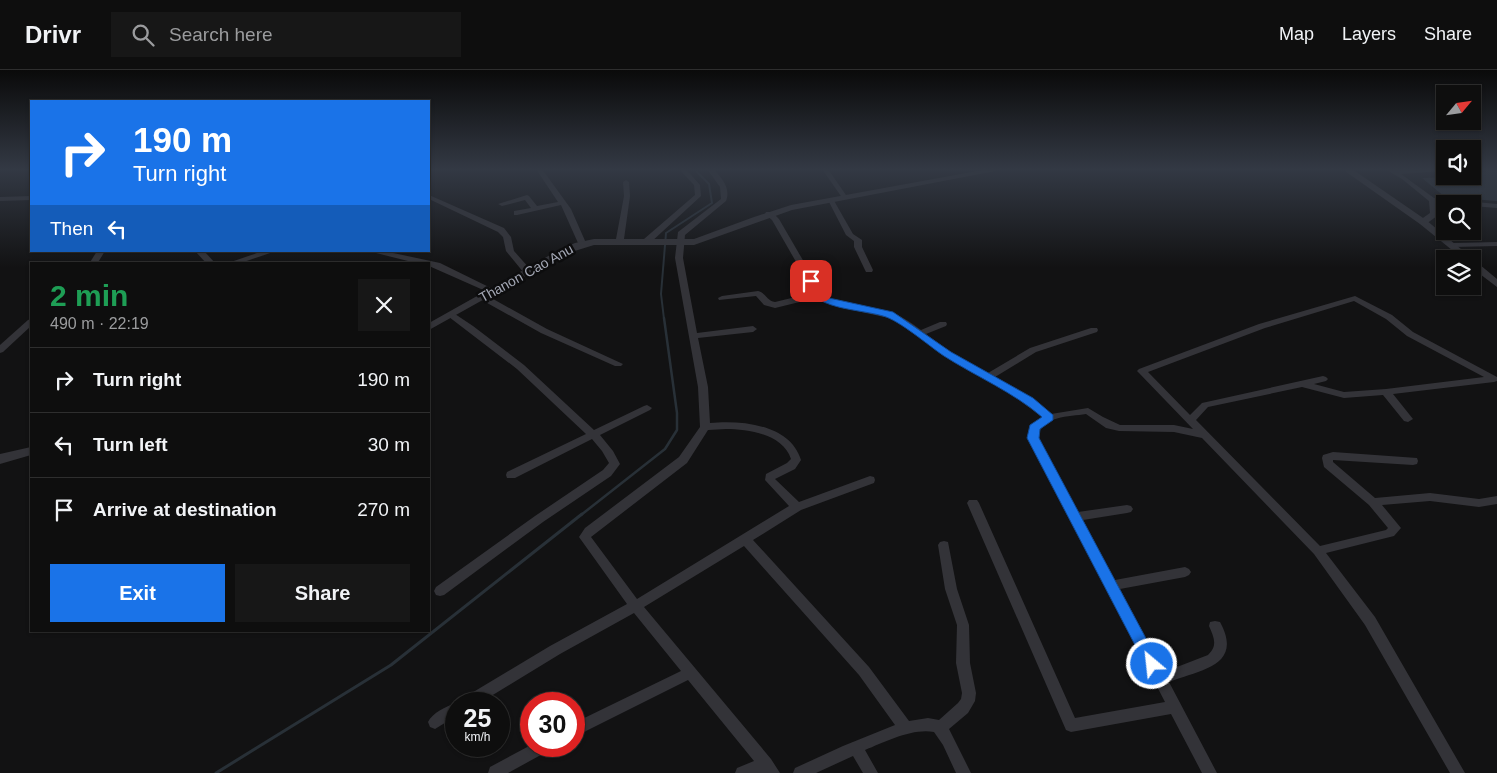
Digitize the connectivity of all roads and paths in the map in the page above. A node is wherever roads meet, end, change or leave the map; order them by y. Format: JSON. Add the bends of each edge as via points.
{"nodes":[{"id":1,"x":439,"y":202,"type":"edge"},
{"id":2,"x":510,"y":202,"type":"edge"},
{"id":3,"x":530,"y":202,"type":"edge"},
{"id":4,"x":562,"y":202,"type":"joint"},
{"id":5,"x":626,"y":202,"type":"edge"},
{"id":6,"x":691,"y":202,"type":"edge"},
{"id":7,"x":722,"y":202,"type":"edge"},
{"id":8,"x":823,"y":202,"type":"edge"},
{"id":9,"x":832,"y":202,"type":"edge"},
{"id":10,"x":1394,"y":202,"type":"edge"},
{"id":11,"x":1432,"y":202,"type":"edge"},
{"id":12,"x":1452,"y":202,"type":"edge"},
{"id":13,"x":502,"y":204,"type":"dead end"},
{"id":14,"x":1497,"y":206,"type":"edge"},
{"id":15,"x":534,"y":207,"type":"junction"},
{"id":16,"x":517,"y":213,"type":"dead end"},
{"id":17,"x":769,"y":214,"type":"junction"},
{"id":18,"x":1423,"y":222,"type":"junction"},
{"id":19,"x":620,"y":239,"type":"junction"},
{"id":20,"x":647,"y":241,"type":"junction"},
{"id":21,"x":676,"y":242,"type":"junction"},
{"id":22,"x":582,"y":243,"type":"junction"},
{"id":23,"x":1497,"y":244,"type":"edge"},
{"id":24,"x":1453,"y":245,"type":"junction"},
{"id":25,"x":1459,"y":250,"type":"edge"},
{"id":26,"x":199,"y":252,"type":"edge"},
{"id":27,"x":269,"y":252,"type":"edge"},
{"id":28,"x":377,"y":252,"type":"edge"},
{"id":29,"x":210,"y":262,"type":"edge"},
{"id":30,"x":236,"y":262,"type":"edge"},
{"id":31,"x":422,"y":262,"type":"edge"},
{"id":32,"x":430,"y":264,"type":"edge"},
{"id":33,"x":869,"y":270,"type":"dead end"},
{"id":34,"x":1481,"y":270,"type":"edge"},
{"id":35,"x":527,"y":271,"type":"junction"},
{"id":36,"x":1497,"y":284,"type":"edge"},
{"id":37,"x":493,"y":291,"type":"junction"},
{"id":38,"x":816,"y":295,"type":"junction"},
{"id":39,"x":483,"y":297,"type":"junction"},
{"id":40,"x":722,"y":298,"type":"dead end"},
{"id":41,"x":452,"y":315,"type":"junction"},
{"id":42,"x":30,"y":323,"type":"edge"},
{"id":43,"x":943,"y":324,"type":"dead end"},
{"id":44,"x":430,"y":326,"type":"edge"},
{"id":45,"x":753,"y":329,"type":"dead end"},
{"id":46,"x":1094,"y":330,"type":"dead end"},
{"id":47,"x":919,"y":334,"type":"junction"},
{"id":48,"x":694,"y":336,"type":"junction"},
{"id":49,"x":0,"y":350,"type":"edge"},
{"id":50,"x":618,"y":364,"type":"dead end"},
{"id":51,"x":989,"y":377,"type":"junction"},
{"id":52,"x":1323,"y":379,"type":"dead end"},
{"id":53,"x":1496,"y":379,"type":"edge"},
{"id":54,"x":1301,"y":384,"type":"junction"},
{"id":55,"x":1386,"y":392,"type":"junction"},
{"id":56,"x":647,"y":408,"type":"dead end"},
{"id":57,"x":1049,"y":418,"type":"junction"},
{"id":58,"x":1408,"y":419,"type":"dead end"},
{"id":59,"x":1190,"y":421,"type":"junction"},
{"id":60,"x":705,"y":427,"type":"junction"},
{"id":61,"x":593,"y":435,"type":"junction"},
{"id":62,"x":1203,"y":435,"type":"junction"},
{"id":63,"x":30,"y":451,"type":"edge"},
{"id":64,"x":0,"y":459,"type":"edge"},
{"id":65,"x":1413,"y":461,"type":"dead end"},
{"id":66,"x":511,"y":474,"type":"dead end"},
{"id":67,"x":870,"y":480,"type":"dead end"},
{"id":68,"x":1497,"y":500,"type":"edge"},
{"id":69,"x":1373,"y":502,"type":"junction"},
{"id":70,"x":973,"y":503,"type":"dead end"},
{"id":71,"x":797,"y":507,"type":"junction"},
{"id":72,"x":1127,"y":509,"type":"dead end"},
{"id":73,"x":1075,"y":517,"type":"junction"},
{"id":74,"x":745,"y":539,"type":"junction"},
{"id":75,"x":944,"y":546,"type":"dead end"},
{"id":76,"x":1318,"y":551,"type":"junction"},
{"id":77,"x":1185,"y":572,"type":"dead end"},
{"id":78,"x":1111,"y":586,"type":"junction"},
{"id":79,"x":440,"y":591,"type":"dead end"},
{"id":80,"x":635,"y":606,"type":"junction"},
{"id":81,"x":1215,"y":626,"type":"dead end"},
{"id":82,"x":691,"y":672,"type":"junction"},
{"id":83,"x":1160,"y":679,"type":"junction"},
{"id":84,"x":485,"y":692,"type":"edge"},
{"id":85,"x":1174,"y":707,"type":"junction"},
{"id":86,"x":445,"y":716,"type":"edge"},
{"id":87,"x":435,"y":722,"type":"dead end"},
{"id":88,"x":585,"y":725,"type":"edge"},
{"id":89,"x":905,"y":727,"type":"junction"},
{"id":90,"x":940,"y":728,"type":"junction"},
{"id":91,"x":856,"y":748,"type":"junction"},
{"id":92,"x":523,"y":757,"type":"edge"},
{"id":93,"x":770,"y":768,"type":"edge"},
{"id":94,"x":495,"y":772,"type":"dead end"},
{"id":95,"x":742,"y":773,"type":"edge"},
{"id":96,"x":800,"y":773,"type":"edge"},
{"id":97,"x":871,"y":773,"type":"edge"},
{"id":98,"x":964,"y":773,"type":"edge"},
{"id":99,"x":1210,"y":773,"type":"edge"},
{"id":100,"x":1458,"y":773,"type":"edge"}],
"edges":[{"from":1,"to":35,"type":"street","via":[[501,230],[510,251]]},
{"from":2,"to":13,"type":"street"},
{"from":3,"to":15,"type":"street"},
{"from":4,"to":15,"type":"street"},
{"from":4,"to":22,"type":"street"},
{"from":5,"to":19,"type":"street"},
{"from":6,"to":20,"type":"street"},
{"from":7,"to":21,"type":"street","via":[[681,234]]},
{"from":8,"to":17,"type":"street"},
{"from":9,"to":33,"type":"street","via":[[850,235],[858,240]]},
{"from":10,"to":18,"type":"street"},
{"from":11,"to":18,"type":"street","via":[[1434,214]]},
{"from":12,"to":14,"type":"street"},
{"from":15,"to":16,"type":"street"},
{"from":17,"to":21,"type":"street","via":[[706,238]]},
{"from":17,"to":38,"type":"street","via":[[811,281]]},
{"from":18,"to":24,"type":"street"},
{"from":19,"to":20,"type":"street","name":"Thanon Cao Anu"},
{"from":19,"to":22,"type":"street","name":"Thanon Cao Anu"},
{"from":20,"to":21,"type":"street","name":"Thanon Cao Anu"},
{"from":21,"to":48,"type":"street"},
{"from":22,"to":35,"type":"street","name":"Thanon Cao Anu"},
{"from":23,"to":24,"type":"street"},
{"from":24,"to":25,"type":"street"},
{"from":26,"to":29,"type":"street"},
{"from":27,"to":30,"type":"street"},
{"from":28,"to":31,"type":"street"},
{"from":32,"to":37,"type":"street"},
{"from":34,"to":36,"type":"street"},
{"from":35,"to":37,"type":"street","name":"Thanon Cao Anu"},
{"from":37,"to":39,"type":"street","name":"Thanon Cao Anu"},
{"from":38,"to":40,"type":"street","via":[[775,305],[767,303],[758,293]]},
{"from":38,"to":47,"type":"street","via":[[835,303],[887,313]]},
{"from":39,"to":41,"type":"street","name":"Thanon Cao Anu"},
{"from":39,"to":50,"type":"street","via":[[544,332]]},
{"from":41,"to":44,"type":"street","name":"Thanon Cao Anu"},
{"from":41,"to":61,"type":"street","via":[[499,348]]},
{"from":42,"to":49,"type":"street"},
{"from":43,"to":47,"type":"street"},
{"from":45,"to":48,"type":"street"},
{"from":46,"to":51,"type":"street","via":[[1033,350]]},
{"from":47,"to":51,"type":"street"},
{"from":48,"to":60,"type":"street","via":[[704,387]]},
{"from":51,"to":57,"type":"street","via":[[1029,400]]},
{"from":52,"to":54,"type":"street"},
{"from":53,"to":55,"type":"street"},
{"from":53,"to":59,"type":"street","via":[[1410,334],[1390,317],[1355,298],[1262,326],[1142,371]]},
{"from":54,"to":55,"type":"street","via":[[1344,395]]},
{"from":54,"to":59,"type":"street","via":[[1205,405]]},
{"from":55,"to":58,"type":"street"},
{"from":56,"to":61,"type":"street"},
{"from":57,"to":62,"type":"street","via":[[1088,411],[1119,429],[1169,428]]},
{"from":57,"to":73,"type":"street","via":[[1034,428],[1033,438]]},
{"from":59,"to":62,"type":"street"},
{"from":60,"to":71,"type":"street","via":[[750,427],[783,442],[796,460],[770,480]]},
{"from":60,"to":80,"type":"street","via":[[683,460],[585,537]]},
{"from":61,"to":66,"type":"street"},
{"from":61,"to":79,"type":"street","via":[[613,460],[613,468]]},
{"from":62,"to":76,"type":"street"},
{"from":63,"to":64,"type":"street"},
{"from":65,"to":69,"type":"street","via":[[1327,458],[1328,464]]},
{"from":67,"to":71,"type":"street"},
{"from":68,"to":69,"type":"street","via":[[1479,502],[1430,497]]},
{"from":69,"to":76,"type":"street","via":[[1394,524],[1393,532]]},
{"from":70,"to":85,"type":"street","via":[[1072,725]]},
{"from":71,"to":74,"type":"street"},
{"from":72,"to":73,"type":"street"},
{"from":73,"to":78,"type":"street"},
{"from":74,"to":80,"type":"street"},
{"from":74,"to":89,"type":"street","via":[[864,670]]},
{"from":75,"to":90,"type":"street","via":[[951,589],[964,625],[963,663],[969,693],[963,708]]},
{"from":76,"to":100,"type":"street","via":[[1370,621]]},
{"from":77,"to":78,"type":"street"},
{"from":78,"to":83,"type":"street"},
{"from":80,"to":82,"type":"street"},
{"from":80,"to":84,"type":"street"},
{"from":81,"to":83,"type":"street","via":[[1222,643],[1220,653],[1213,659]]},
{"from":82,"to":88,"type":"street"},
{"from":82,"to":93,"type":"street"},
{"from":83,"to":85,"type":"street"},
{"from":85,"to":99,"type":"street"},
{"from":86,"to":87,"type":"street"},
{"from":89,"to":90,"type":"street","via":[[932,724]]},
{"from":89,"to":91,"type":"street"},
{"from":90,"to":98,"type":"street"},
{"from":91,"to":96,"type":"street"},
{"from":91,"to":97,"type":"street"},
{"from":92,"to":94,"type":"street"},
{"from":93,"to":95,"type":"street"}]}
